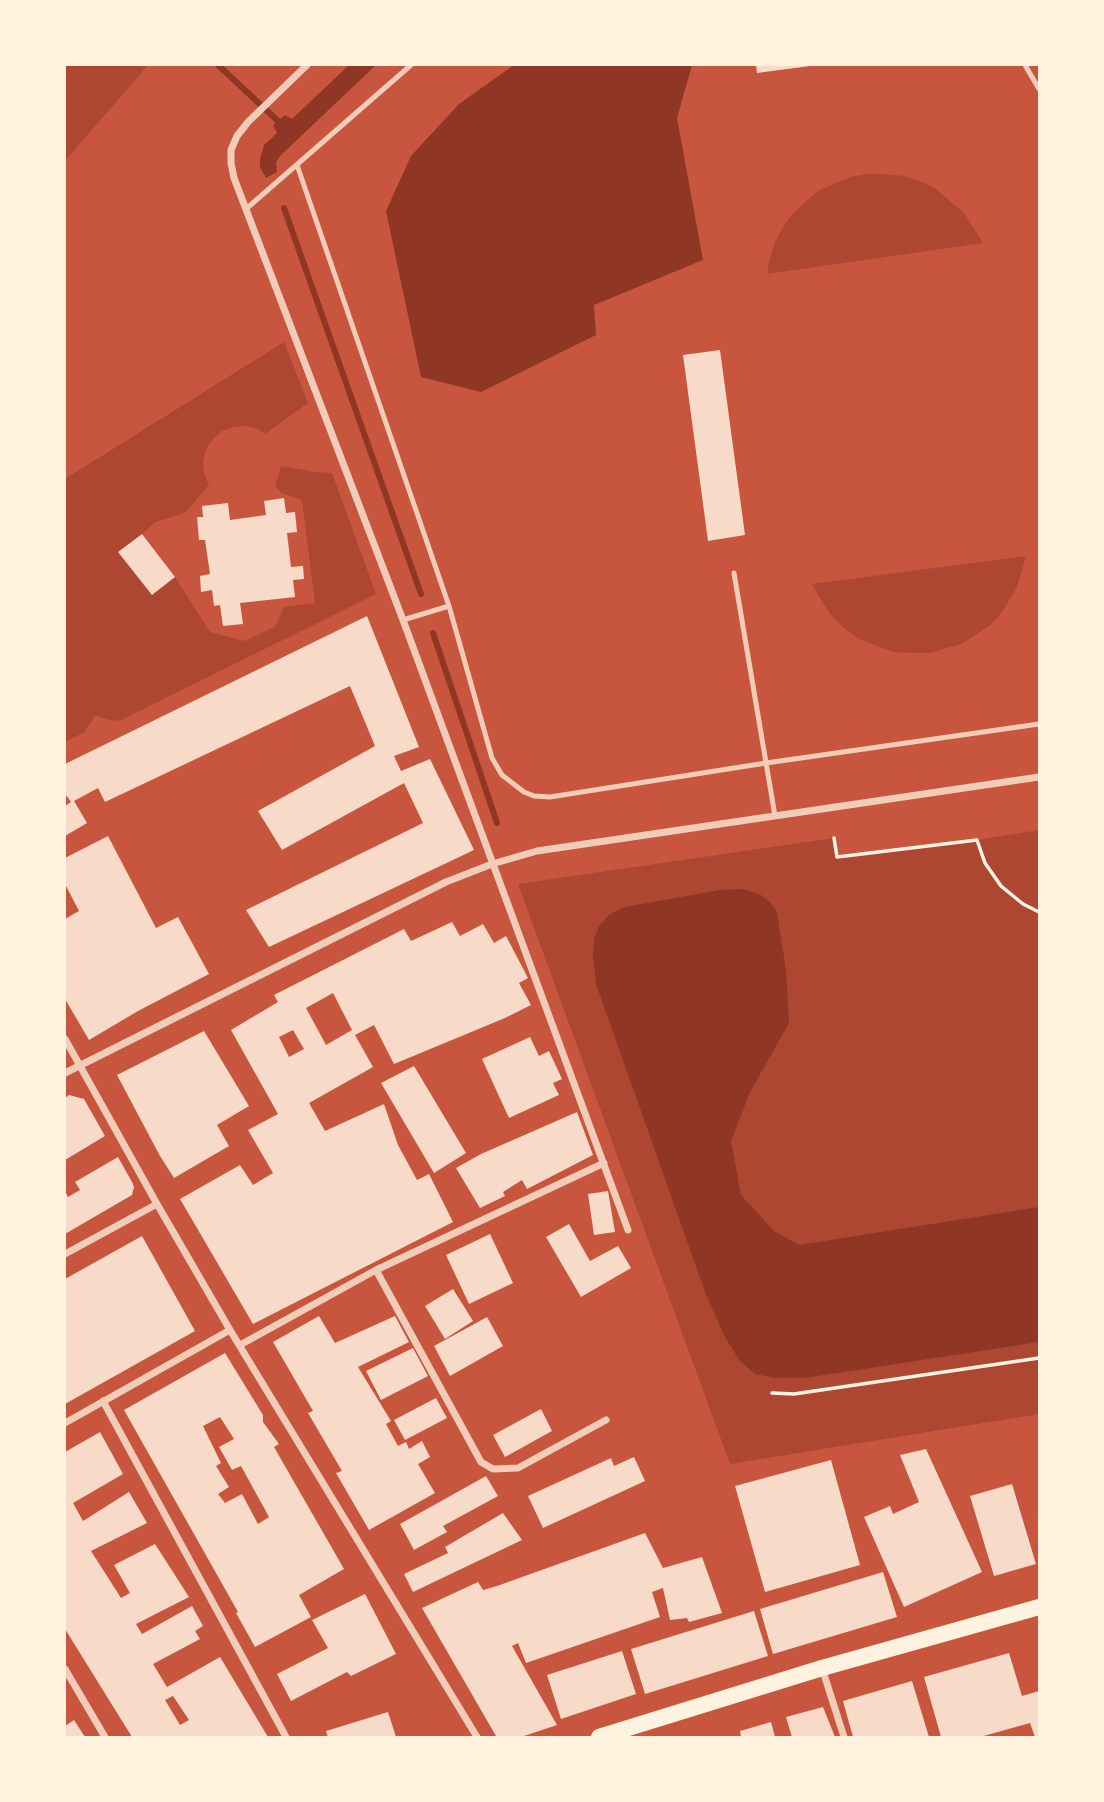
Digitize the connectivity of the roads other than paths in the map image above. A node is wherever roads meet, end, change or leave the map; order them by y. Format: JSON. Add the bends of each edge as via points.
{"nodes":[{"id":1,"x":307,"y":65,"type":"edge"},
{"id":2,"x":411,"y":65,"type":"edge"},
{"id":3,"x":1025,"y":65,"type":"edge"},
{"id":4,"x":1039,"y":89,"type":"edge"},
{"id":5,"x":296,"y":165,"type":"junction"},
{"id":6,"x":246,"y":209,"type":"junction"},
{"id":7,"x":734,"y":573,"type":"dead end"},
{"id":8,"x":449,"y":606,"type":"junction"},
{"id":9,"x":403,"y":620,"type":"junction"},
{"id":10,"x":1039,"y":724,"type":"edge"},
{"id":11,"x":766,"y":763,"type":"junction"},
{"id":12,"x":1039,"y":777,"type":"edge"},
{"id":13,"x":775,"y":816,"type":"junction"},
{"id":14,"x":492,"y":864,"type":"junction"},
{"id":15,"x":65,"y":1039,"type":"edge"},
{"id":16,"x":80,"y":1065,"type":"junction"},
{"id":17,"x":65,"y":1073,"type":"edge"},
{"id":18,"x":604,"y":1163,"type":"junction"},
{"id":19,"x":157,"y":1204,"type":"junction"},
{"id":20,"x":628,"y":1230,"type":"dead end"},
{"id":21,"x":65,"y":1254,"type":"edge"},
{"id":22,"x":376,"y":1270,"type":"junction"},
{"id":23,"x":230,"y":1330,"type":"junction"},
{"id":24,"x":240,"y":1345,"type":"junction"},
{"id":25,"x":103,"y":1401,"type":"junction"},
{"id":26,"x":606,"y":1420,"type":"dead end"},
{"id":27,"x":65,"y":1423,"type":"edge"},
{"id":28,"x":1038,"y":1612,"type":"edge"},
{"id":29,"x":822,"y":1668,"type":"junction"},
{"id":30,"x":65,"y":1669,"type":"edge"},
{"id":31,"x":105,"y":1737,"type":"edge"},
{"id":32,"x":286,"y":1737,"type":"edge"},
{"id":33,"x":477,"y":1737,"type":"edge"},
{"id":34,"x":599,"y":1737,"type":"edge"},
{"id":35,"x":844,"y":1737,"type":"edge"}],
"edges":[{"from":1,"to":6,"type":"street","via":[[237,136],[231,150],[230,163]]},
{"from":2,"to":5,"type":"lane"},
{"from":3,"to":4,"type":"lane"},
{"from":5,"to":6,"type":"lane"},
{"from":5,"to":8,"type":"lane"},
{"from":6,"to":9,"type":"street"},
{"from":7,"to":11,"type":"lane"},
{"from":8,"to":9,"type":"lane"},
{"from":8,"to":11,"type":"lane","via":[[492,758],[502,775],[524,792],[550,797]]},
{"from":9,"to":14,"type":"street"},
{"from":10,"to":11,"type":"lane"},
{"from":11,"to":13,"type":"lane"},
{"from":12,"to":13,"type":"street"},
{"from":13,"to":14,"type":"street","via":[[537,851]]},
{"from":14,"to":16,"type":"street","via":[[446,882]]},
{"from":14,"to":18,"type":"street"},
{"from":15,"to":16,"type":"street"},
{"from":16,"to":17,"type":"street"},
{"from":16,"to":19,"type":"street"},
{"from":18,"to":20,"type":"street"},
{"from":18,"to":22,"type":"street"},
{"from":19,"to":21,"type":"street"},
{"from":19,"to":23,"type":"street"},
{"from":22,"to":24,"type":"street"},
{"from":22,"to":26,"type":"street","via":[[481,1462],[493,1469],[518,1468]]},
{"from":23,"to":24,"type":"street"},
{"from":23,"to":25,"type":"street"},
{"from":24,"to":33,"type":"street"},
{"from":25,"to":27,"type":"street"},
{"from":25,"to":32,"type":"street"},
{"from":28,"to":29,"type":"main road"},
{"from":29,"to":34,"type":"main road"},
{"from":29,"to":35,"type":"street"},
{"from":30,"to":31,"type":"street"}]}
